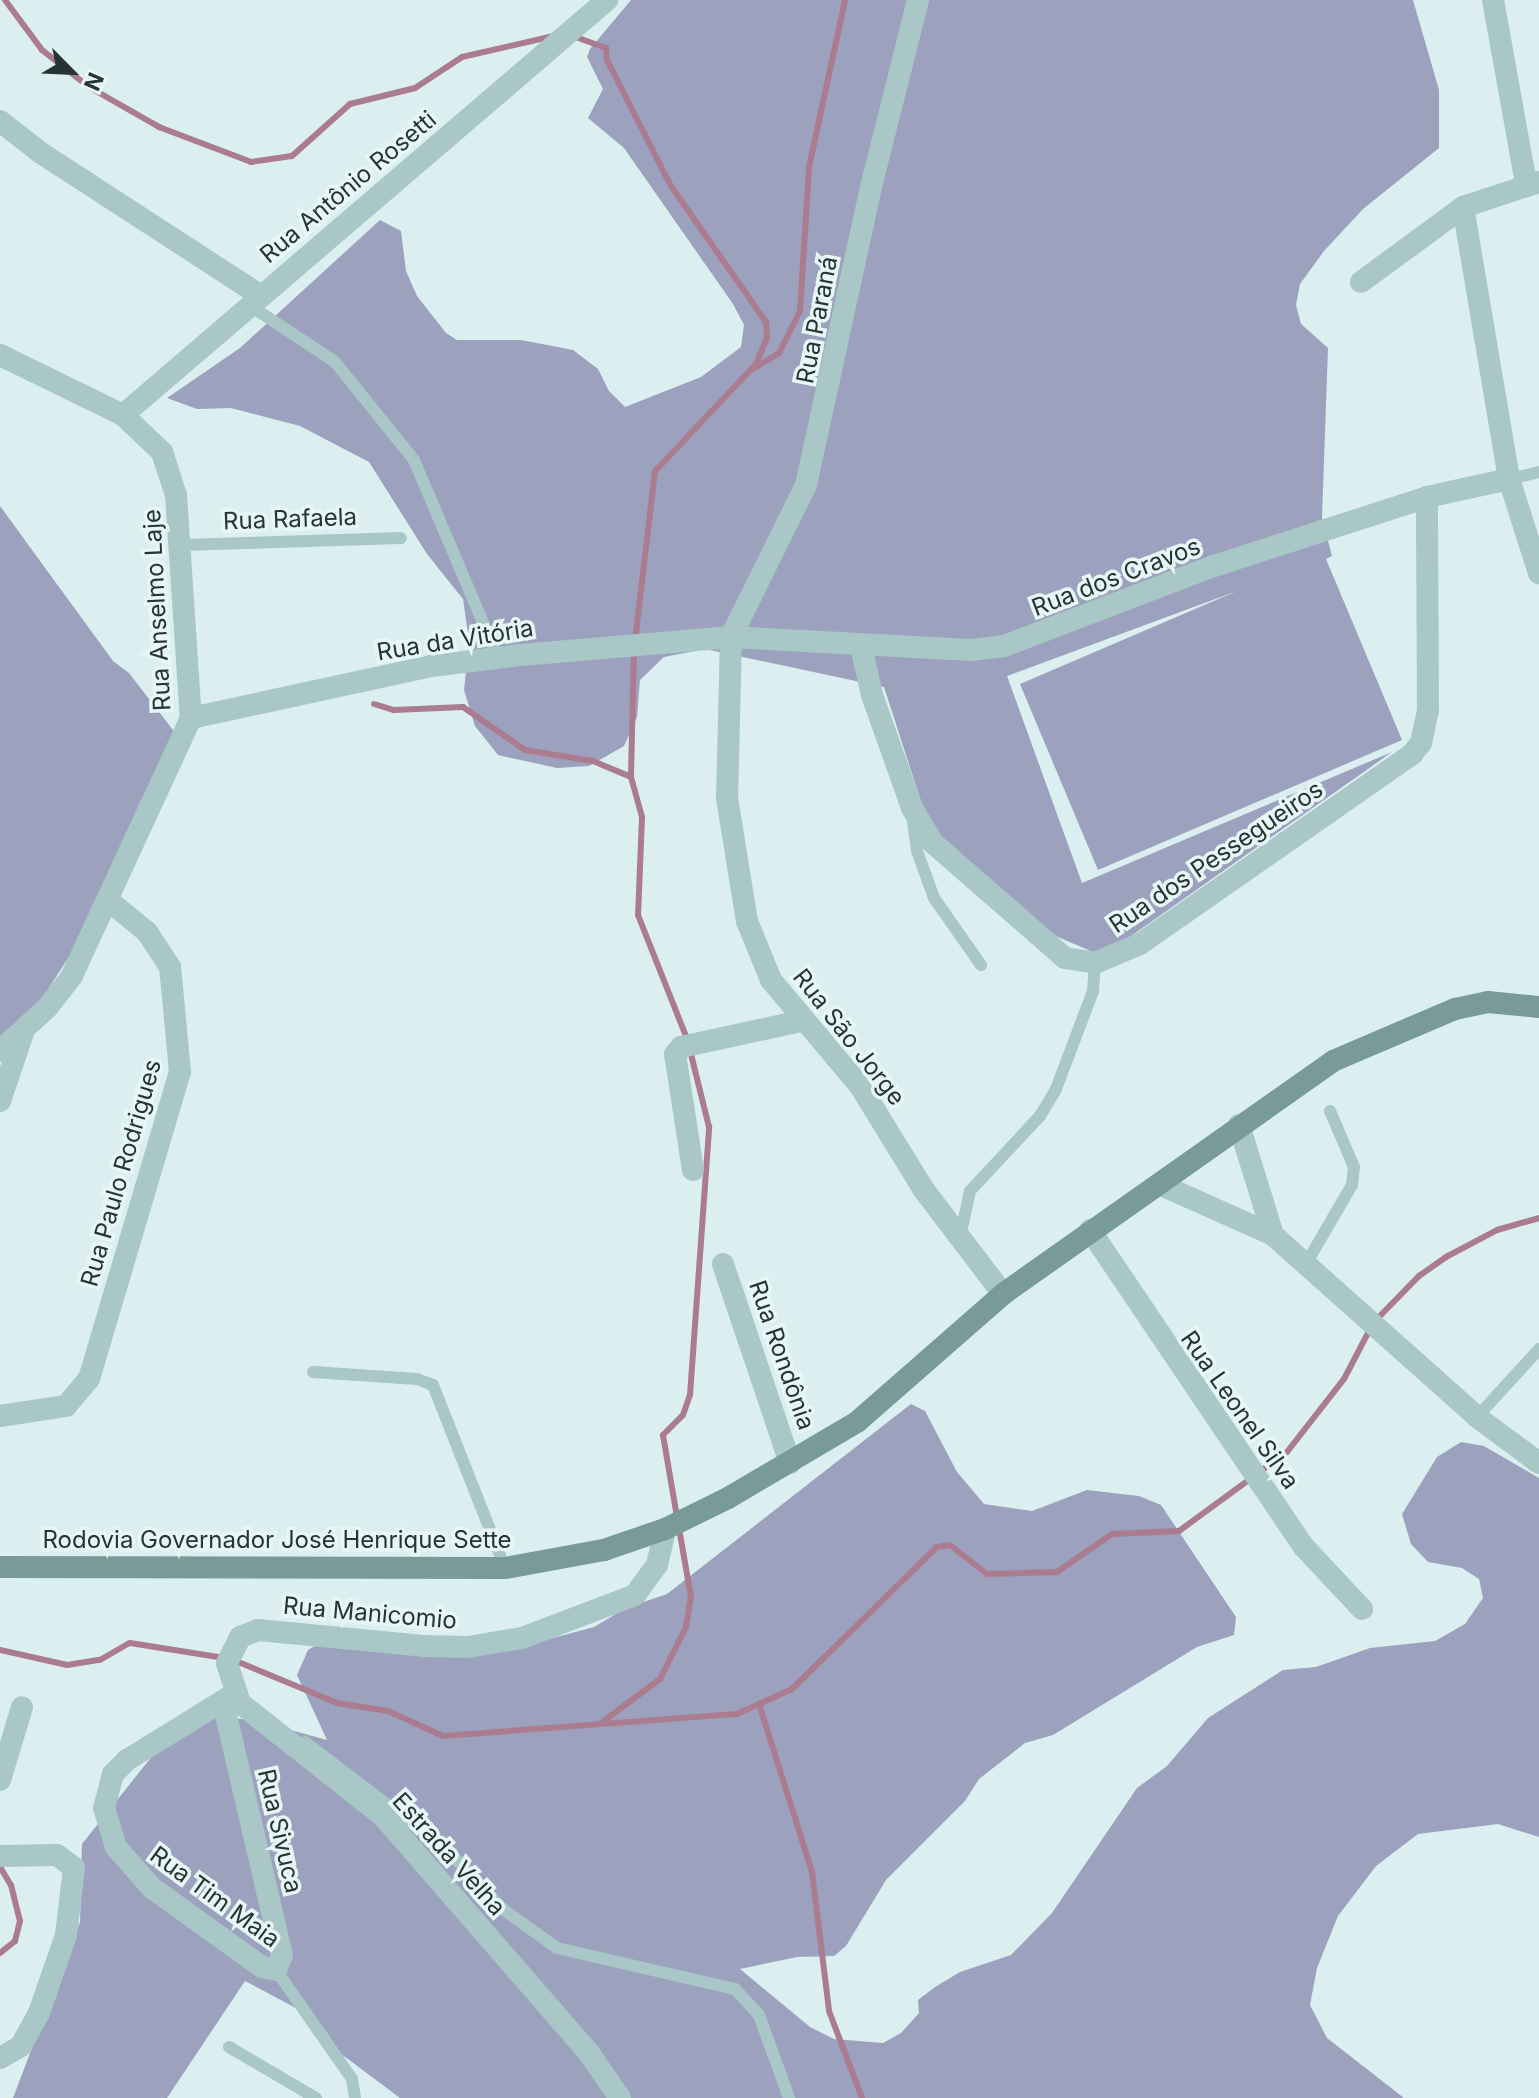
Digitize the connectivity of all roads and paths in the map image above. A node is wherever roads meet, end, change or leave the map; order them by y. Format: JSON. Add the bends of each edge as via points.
{"nodes":[{"id":1,"x":607,"y":0,"type":"edge"},
{"id":2,"x":918,"y":0,"type":"edge"},
{"id":3,"x":1493,"y":0,"type":"edge"},
{"id":4,"x":0,"y":121,"type":"edge"},
{"id":5,"x":1532,"y":183,"type":"edge"},
{"id":6,"x":1463,"y":207,"type":"junction"},
{"id":7,"x":1361,"y":282,"type":"dead end"},
{"id":8,"x":254,"y":300,"type":"junction"},
{"id":9,"x":0,"y":355,"type":"edge"},
{"id":10,"x":123,"y":415,"type":"junction"},
{"id":11,"x":1539,"y":472,"type":"edge"},
{"id":12,"x":1509,"y":479,"type":"junction"},
{"id":13,"x":1427,"y":497,"type":"junction"},
{"id":14,"x":401,"y":538,"type":"dead end"},
{"id":15,"x":181,"y":545,"type":"junction"},
{"id":16,"x":1539,"y":573,"type":"edge"},
{"id":17,"x":731,"y":637,"type":"junction"},
{"id":18,"x":861,"y":646,"type":"junction"},
{"id":19,"x":498,"y":658,"type":"junction"},
{"id":20,"x":191,"y":718,"type":"junction"},
{"id":21,"x":912,"y":808,"type":"junction"},
{"id":22,"x":109,"y":901,"type":"junction"},
{"id":23,"x":1095,"y":963,"type":"junction"},
{"id":24,"x":981,"y":965,"type":"dead end"},
{"id":25,"x":1539,"y":1007,"type":"edge"},
{"id":26,"x":801,"y":1021,"type":"junction"},
{"id":27,"x":23,"y":1033,"type":"junction"},
{"id":28,"x":0,"y":1051,"type":"edge"},
{"id":29,"x":0,"y":1101,"type":"edge"},
{"id":30,"x":1330,"y":1111,"type":"dead end"},
{"id":31,"x":1239,"y":1125,"type":"junction"},
{"id":32,"x":693,"y":1170,"type":"dead end"},
{"id":33,"x":1159,"y":1184,"type":"junction"},
{"id":34,"x":1090,"y":1230,"type":"junction"},
{"id":35,"x":1273,"y":1235,"type":"junction"},
{"id":36,"x":959,"y":1240,"type":"junction"},
{"id":37,"x":723,"y":1264,"type":"dead end"},
{"id":38,"x":1306,"y":1264,"type":"junction"},
{"id":39,"x":1003,"y":1294,"type":"junction"},
{"id":40,"x":1539,"y":1349,"type":"edge"},
{"id":41,"x":313,"y":1372,"type":"dead end"},
{"id":42,"x":0,"y":1416,"type":"edge"},
{"id":43,"x":1477,"y":1417,"type":"junction"},
{"id":44,"x":790,"y":1463,"type":"junction"},
{"id":45,"x":1539,"y":1463,"type":"edge"},
{"id":46,"x":665,"y":1529,"type":"junction"},
{"id":47,"x":0,"y":1567,"type":"edge"},
{"id":48,"x":505,"y":1568,"type":"junction"},
{"id":49,"x":1362,"y":1609,"type":"dead end"},
{"id":50,"x":229,"y":1698,"type":"junction"},
{"id":51,"x":22,"y":1707,"type":"dead end"},
{"id":52,"x":0,"y":1780,"type":"edge"},
{"id":53,"x":0,"y":1856,"type":"edge"},
{"id":54,"x":276,"y":1970,"type":"junction"},
{"id":55,"x":229,"y":2047,"type":"dead end"},
{"id":56,"x":0,"y":2058,"type":"edge"},
{"id":57,"x":316,"y":2098,"type":"edge"},
{"id":58,"x":355,"y":2098,"type":"edge"},
{"id":59,"x":620,"y":2098,"type":"edge"},
{"id":60,"x":789,"y":2098,"type":"edge"}],
"edges":[{"from":1,"to":8,"type":"street","name":"Rua Antônio Rosetti"},
{"from":2,"to":17,"type":"street","name":"Rua Paraná","via":[[806,485]]},
{"from":3,"to":5,"type":"street"},
{"from":4,"to":8,"type":"street"},
{"from":5,"to":6,"type":"street"},
{"from":6,"to":7,"type":"street"},
{"from":6,"to":12,"type":"street"},
{"from":8,"to":10,"type":"street","name":"Rua Antônio Rosetti"},
{"from":8,"to":19,"type":"lane","via":[[335,362],[414,460]]},
{"from":9,"to":10,"type":"street","name":"Rua Anselmo Laje"},
{"from":10,"to":15,"type":"street","name":"Rua Anselmo Laje","via":[[162,452],[176,495]]},
{"from":11,"to":12,"type":"lane"},
{"from":12,"to":13,"type":"street","name":"Rua dos Cravos"},
{"from":12,"to":16,"type":"street"},
{"from":13,"to":18,"type":"street","name":"Rua dos Cravos","via":[[1214,566],[1004,646]]},
{"from":13,"to":23,"type":"street","name":"Rua dos Pessegueiros","via":[[1428,710],[1421,743],[1140,944]]},
{"from":14,"to":15,"type":"lane","name":"Rua Rafaela"},
{"from":15,"to":20,"type":"street","name":"Rua Anselmo Laje"},
{"from":17,"to":18,"type":"street","name":"Rua dos Cravos"},
{"from":17,"to":19,"type":"street","name":"Rua da Vitória"},
{"from":17,"to":26,"type":"street","name":"Rua São Jorge","via":[[727,798],[733,857],[747,921],[771,980]]},
{"from":18,"to":21,"type":"street","name":"Rua dos Pessegueiros","via":[[872,695]]},
{"from":19,"to":20,"type":"street","name":"Rua da Vitória","via":[[431,666]]},
{"from":20,"to":22,"type":"street","name":"Rua Anselmo Laje"},
{"from":21,"to":23,"type":"street","name":"Rua dos Pessegueiros","via":[[951,864],[1065,958]]},
{"from":21,"to":24,"type":"lane","via":[[911,827],[934,898]]},
{"from":22,"to":27,"type":"street","name":"Rua Anselmo Laje","via":[[72,976]]},
{"from":22,"to":42,"type":"street","name":"Rua Paulo Rodrigues","via":[[147,932],[170,967],[180,1072],[89,1379],[66,1406]]},
{"from":23,"to":36,"type":"lane","via":[[1093,991],[1056,1089],[1040,1116],[970,1191]]},
{"from":25,"to":31,"type":"main road","name":"Rodovia Governador José Henrique Sette","via":[[1488,1002],[1423,1018],[1333,1061]]},
{"from":26,"to":32,"type":"street","via":[[681,1047],[675,1054]]},
{"from":26,"to":36,"type":"street","name":"Rua São Jorge","via":[[860,1086]]},
{"from":27,"to":28,"type":"street"},
{"from":27,"to":29,"type":"street"},
{"from":30,"to":38,"type":"lane","via":[[1354,1167],[1352,1185]]},
{"from":31,"to":33,"type":"main road","name":"Rodovia Governador José Henrique Sette"},
{"from":31,"to":35,"type":"street"},
{"from":33,"to":34,"type":"main road","name":"Rodovia Governador José Henrique Sette"},
{"from":33,"to":35,"type":"street"},
{"from":34,"to":39,"type":"main road","name":"Rodovia Governador José Henrique Sette"},
{"from":34,"to":49,"type":"street","name":"Rua Leonel Silva","via":[[1304,1547]]},
{"from":35,"to":38,"type":"street"},
{"from":36,"to":39,"type":"street","name":"Rua São Jorge"},
{"from":37,"to":44,"type":"street","name":"Rua Rondônia"},
{"from":38,"to":43,"type":"street"},
{"from":39,"to":44,"type":"main road","name":"Rodovia Governador José Henrique Sette","via":[[857,1422]]},
{"from":40,"to":43,"type":"lane"},
{"from":41,"to":48,"type":"lane","via":[[417,1379],[433,1385]]},
{"from":43,"to":45,"type":"street"},
{"from":44,"to":46,"type":"main road","name":"Rodovia Governador José Henrique Sette"},
{"from":46,"to":48,"type":"main road","name":"Rodovia Governador José Henrique Sette","via":[[604,1550]]},
{"from":46,"to":50,"type":"street","name":"Rua Manicomio","via":[[657,1565],[635,1595],[522,1638],[468,1647],[423,1646],[258,1630],[240,1637],[227,1663]]},
{"from":47,"to":48,"type":"main road","name":"Rodovia Governador José Henrique Sette"},
{"from":50,"to":54,"type":"street","name":"Rua Sivuca","via":[[282,1955]]},
{"from":50,"to":54,"type":"street","name":"Rua Tim Maia","via":[[127,1760],[107,1789],[107,1827],[126,1863],[152,1888],[262,1967]]},
{"from":50,"to":59,"type":"street","name":"Estrada Velha","via":[[383,1816],[589,2053]]},
{"from":50,"to":60,"type":"lane","via":[[329,1758],[448,1851],[504,1910],[557,1948],[735,1989],[759,2015]]},
{"from":51,"to":52,"type":"street"},
{"from":53,"to":56,"type":"street","via":[[57,1855],[74,1868],[66,1935],[32,2029],[21,2046]]},
{"from":54,"to":58,"type":"lane","via":[[352,2079]]},
{"from":55,"to":57,"type":"lane"}]}
